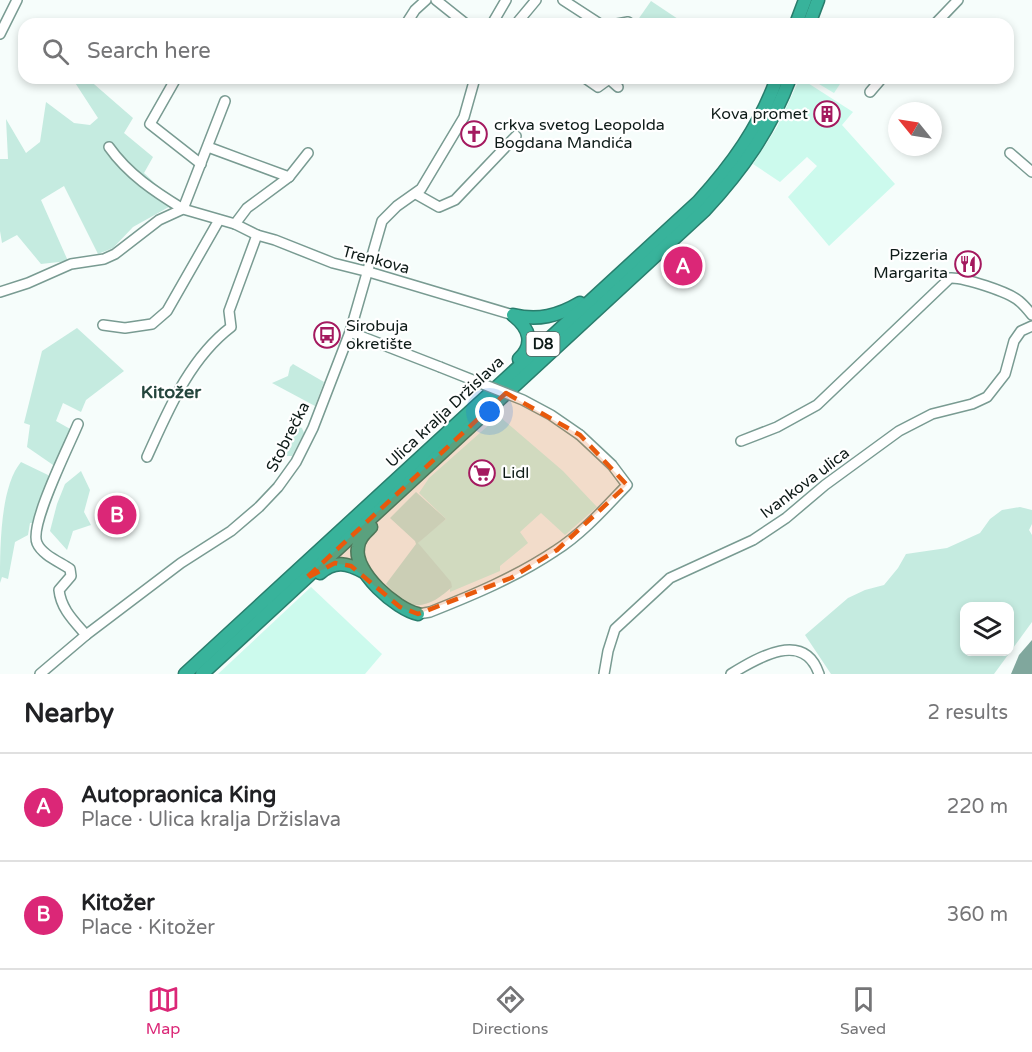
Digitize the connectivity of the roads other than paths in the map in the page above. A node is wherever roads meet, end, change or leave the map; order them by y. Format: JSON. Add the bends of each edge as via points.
{"nodes":[{"id":1,"x":17,"y":0,"type":"edge"},
{"id":2,"x":426,"y":0,"type":"edge"},
{"id":3,"x":436,"y":0,"type":"edge"},
{"id":4,"x":506,"y":0,"type":"edge"},
{"id":5,"x":536,"y":0,"type":"edge"},
{"id":6,"x":563,"y":0,"type":"edge"},
{"id":7,"x":818,"y":0,"type":"edge"},
{"id":8,"x":958,"y":0,"type":"edge"},
{"id":9,"x":803,"y":1,"type":"edge"},
{"id":10,"x":410,"y":18,"type":"edge"},
{"id":11,"x":458,"y":18,"type":"edge"},
{"id":12,"x":496,"y":18,"type":"edge"},
{"id":13,"x":521,"y":18,"type":"edge"},
{"id":14,"x":591,"y":18,"type":"edge"},
{"id":15,"x":798,"y":18,"type":"edge"},
{"id":16,"x":811,"y":18,"type":"edge"},
{"id":17,"x":940,"y":18,"type":"edge"},
{"id":18,"x":0,"y":34,"type":"edge"},
{"id":19,"x":173,"y":84,"type":"edge"},
{"id":20,"x":473,"y":84,"type":"edge"},
{"id":21,"x":615,"y":84,"type":"edge"},
{"id":22,"x":774,"y":84,"type":"edge"},
{"id":23,"x":786,"y":84,"type":"edge"},
{"id":24,"x":877,"y":84,"type":"edge"},
{"id":25,"x":618,"y":87,"type":"dead end"},
{"id":26,"x":870,"y":92,"type":"dead end"},
{"id":27,"x":225,"y":101,"type":"dead end"},
{"id":28,"x":516,"y":135,"type":"dead end"},
{"id":29,"x":109,"y":147,"type":"dead end"},
{"id":30,"x":208,"y":147,"type":"junction"},
{"id":31,"x":308,"y":153,"type":"dead end"},
{"id":32,"x":1010,"y":153,"type":"dead end"},
{"id":33,"x":201,"y":164,"type":"junction"},
{"id":34,"x":1032,"y":172,"type":"edge"},
{"id":35,"x":289,"y":177,"type":"junction"},
{"id":36,"x":416,"y":194,"type":"junction"},
{"id":37,"x":183,"y":209,"type":"junction"},
{"id":38,"x":219,"y":220,"type":"junction"},
{"id":39,"x":235,"y":224,"type":"junction"},
{"id":40,"x":257,"y":235,"type":"junction"},
{"id":41,"x":369,"y":272,"type":"junction"},
{"id":42,"x":600,"y":291,"type":"junction"},
{"id":43,"x":0,"y":292,"type":"edge"},
{"id":44,"x":513,"y":315,"type":"junction"},
{"id":45,"x":1032,"y":315,"type":"edge"},
{"id":46,"x":103,"y":325,"type":"dead end"},
{"id":47,"x":1032,"y":326,"type":"edge"},
{"id":48,"x":350,"y":332,"type":"junction"},
{"id":49,"x":503,"y":381,"type":"junction"},
{"id":50,"x":78,"y":424,"type":"dead end"},
{"id":51,"x":741,"y":441,"type":"dead end"},
{"id":52,"x":147,"y":457,"type":"dead end"},
{"id":53,"x":393,"y":498,"type":"junction"},
{"id":54,"x":364,"y":572,"type":"junction"},
{"id":55,"x":305,"y":579,"type":"junction"},
{"id":56,"x":418,"y":614,"type":"joint"},
{"id":57,"x":86,"y":635,"type":"junction"},
{"id":58,"x":40,"y":674,"type":"edge"},
{"id":59,"x":185,"y":674,"type":"edge"},
{"id":60,"x":202,"y":674,"type":"edge"},
{"id":61,"x":604,"y":674,"type":"edge"},
{"id":62,"x":731,"y":674,"type":"edge"},
{"id":63,"x":819,"y":674,"type":"edge"}],
"edges":[{"from":1,"to":18,"type":"street"},
{"from":2,"to":10,"type":"street"},
{"from":3,"to":11,"type":"street"},
{"from":4,"to":12,"type":"street"},
{"from":5,"to":13,"type":"street"},
{"from":6,"to":14,"type":"street"},
{"from":7,"to":16,"type":"highway"},
{"from":8,"to":17,"type":"street"},
{"from":9,"to":15,"type":"highway"},
{"from":19,"to":33,"type":"street","via":[[150,124]]},
{"from":20,"to":36,"type":"street","name":"Stobrečka","via":[[464,117]]},
{"from":21,"to":25,"type":"street"},
{"from":22,"to":42,"type":"highway","name":"Ulica kralja Držislava","number":"D8","via":[[734,162],[698,202]]},
{"from":23,"to":53,"type":"highway","name":"Ulica kralja Držislava","number":"D8","via":[[749,158],[705,210]]},
{"from":24,"to":26,"type":"street"},
{"from":27,"to":30,"type":"street"},
{"from":28,"to":36,"type":"street","via":[[455,200],[439,207]]},
{"from":29,"to":37,"type":"street","name":"Trenkova","via":[[153,190]]},
{"from":30,"to":33,"type":"street"},
{"from":30,"to":35,"type":"street"},
{"from":31,"to":35,"type":"street"},
{"from":32,"to":34,"type":"street"},
{"from":33,"to":37,"type":"street"},
{"from":35,"to":39,"type":"street","via":[[247,208]]},
{"from":36,"to":41,"type":"street","name":"Stobrečka","via":[[382,221]]},
{"from":37,"to":38,"type":"street","name":"Trenkova"},
{"from":37,"to":43,"type":"street","via":[[159,220],[116,254],[71,264]]},
{"from":38,"to":39,"type":"street","name":"Trenkova"},
{"from":38,"to":46,"type":"street","via":[[167,311],[152,324],[125,328]]},
{"from":39,"to":40,"type":"street","name":"Trenkova"},
{"from":40,"to":41,"type":"street","name":"Trenkova"},
{"from":40,"to":52,"type":"street","via":[[229,311],[231,327],[216,338],[183,383]]},
{"from":41,"to":44,"type":"street","name":"Trenkova"},
{"from":41,"to":48,"type":"street","name":"Stobrečka"},
{"from":42,"to":44,"type":"highway","via":[[551,316]]},
{"from":42,"to":49,"type":"highway","name":"Ulica kralja Držislava","number":"D8"},
{"from":44,"to":49,"type":"highway","via":[[527,329],[528,346],[504,373]]},
{"from":45,"to":51,"type":"street","via":[[1009,294],[963,278],[950,278],[817,405]]},
{"from":47,"to":61,"type":"street","name":"Ivankova ulica","via":[[1021,331],[1014,341],[1005,374],[987,397],[932,414],[899,431],[753,540],[670,578],[615,629]]},
{"from":48,"to":56,"type":"street","bridge":true,"via":[[523,400],[551,415],[580,435],[627,485],[557,550],[511,578]]},
{"from":48,"to":57,"type":"street","name":"Stobrečka","via":[[313,429],[278,487],[231,531],[181,563]]},
{"from":49,"to":59,"type":"highway","name":"Ulica kralja Držislava","number":"D8"},
{"from":50,"to":57,"type":"street","via":[[49,490],[36,535],[44,552],[70,568],[71,576],[59,590],[60,598],[63,608]]},
{"from":53,"to":54,"type":"highway","via":[[386,512],[359,541],[357,554]]},
{"from":53,"to":55,"type":"highway","name":"Ulica kralja Držislava","number":"D8"},
{"from":54,"to":55,"type":"highway","via":[[335,564]]},
{"from":54,"to":56,"type":"highway","via":[[400,607]]},
{"from":55,"to":60,"type":"highway","name":"Ulica kralja Držislava","number":"D8"},
{"from":57,"to":58,"type":"street","name":"Stobrečka"},
{"from":62,"to":63,"type":"street","via":[[787,648],[803,652],[815,661]]}]}
